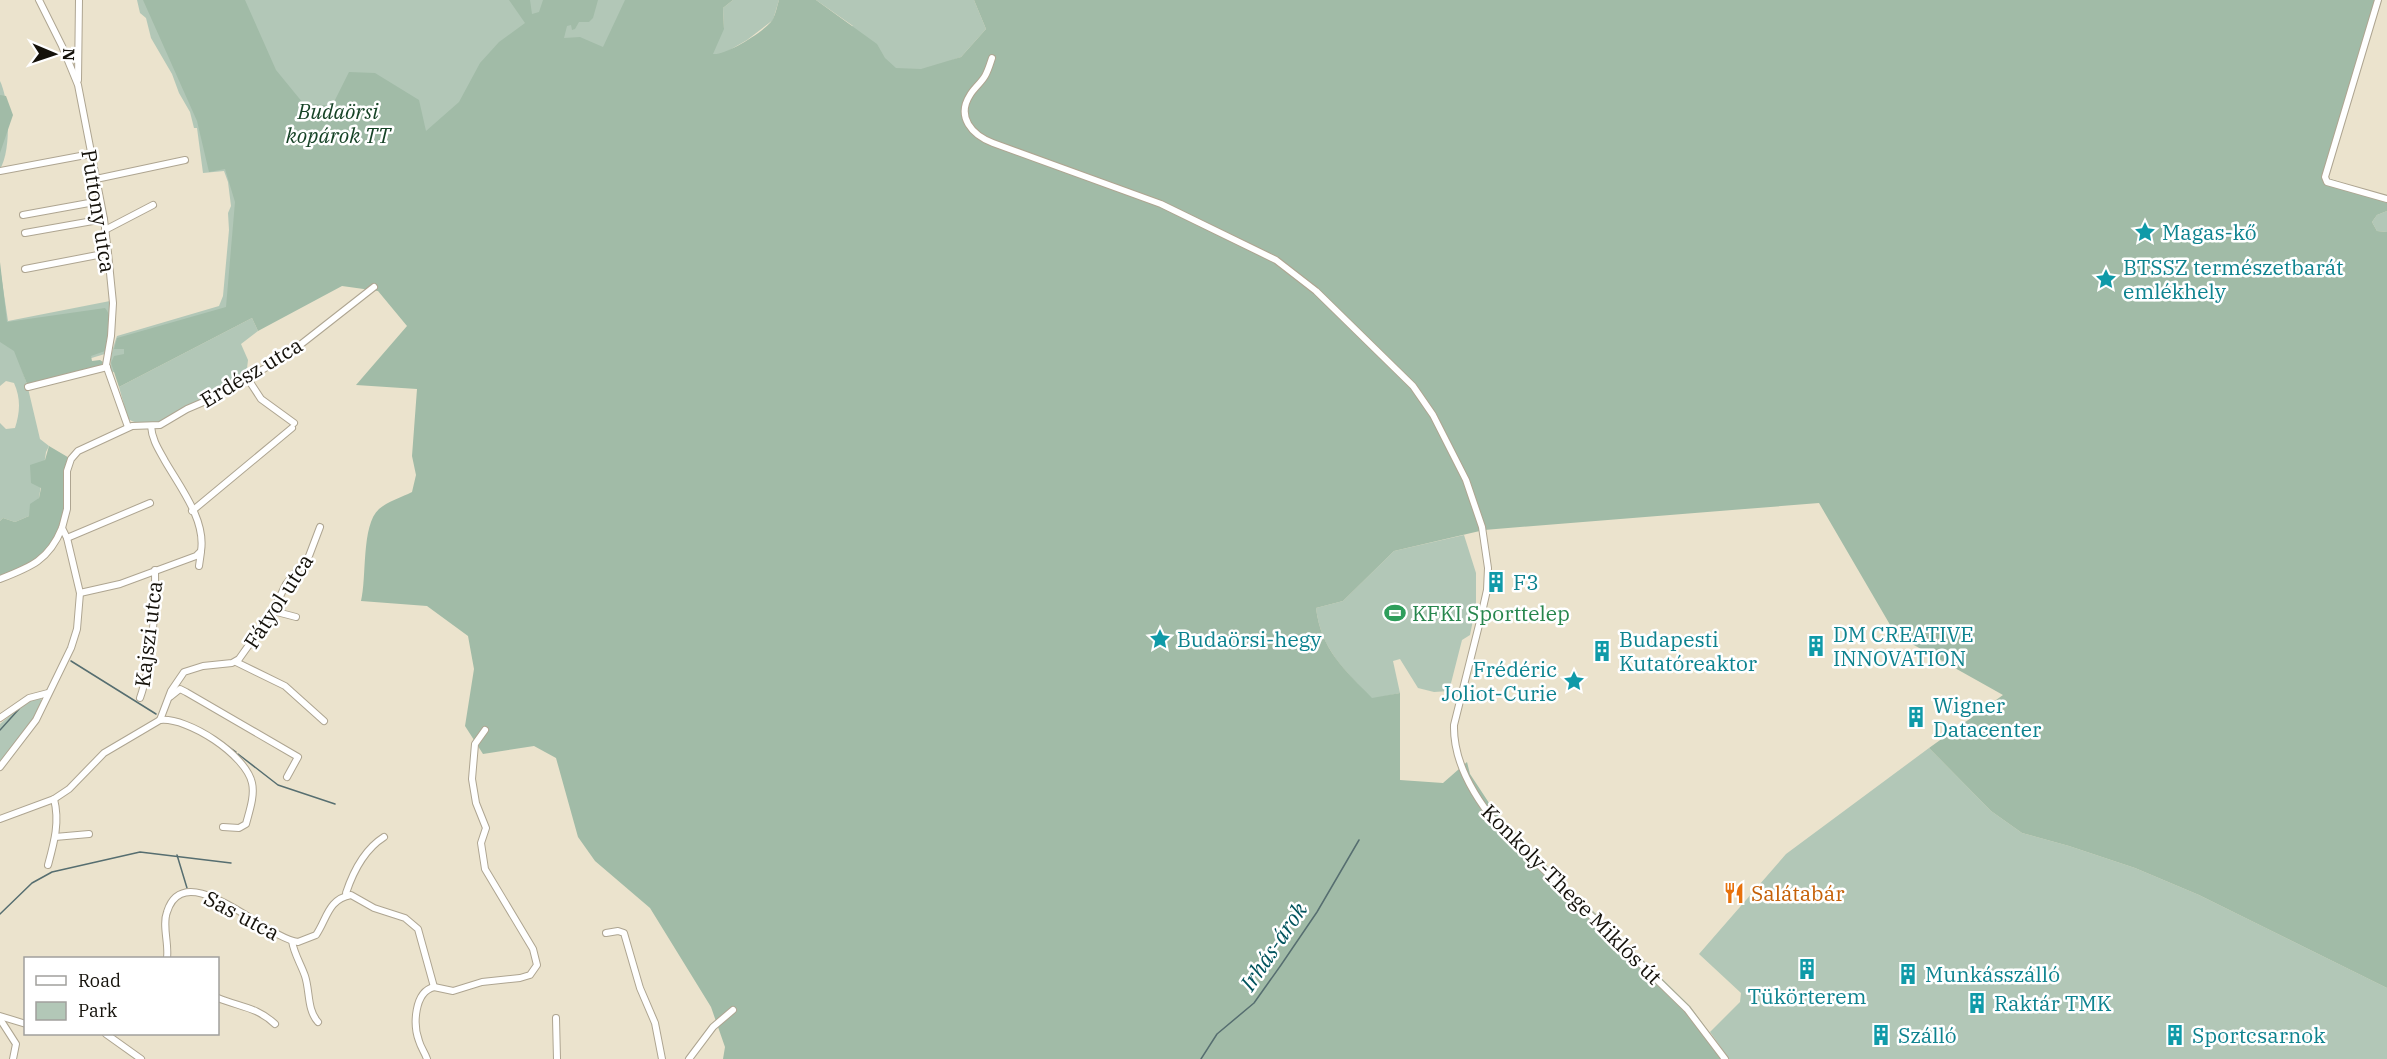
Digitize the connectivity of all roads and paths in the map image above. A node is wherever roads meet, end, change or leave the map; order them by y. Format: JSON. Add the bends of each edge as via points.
{"nodes":[{"id":1,"x":39,"y":0,"type":"edge"},
{"id":2,"x":80,"y":0,"type":"edge"},
{"id":3,"x":2378,"y":0,"type":"edge"},
{"id":4,"x":992,"y":58,"type":"dead end"},
{"id":5,"x":78,"y":85,"type":"junction"},
{"id":6,"x":91,"y":154,"type":"junction"},
{"id":7,"x":185,"y":160,"type":"dead end"},
{"id":8,"x":0,"y":171,"type":"edge"},
{"id":9,"x":96,"y":179,"type":"junction"},
{"id":10,"x":2387,"y":199,"type":"edge"},
{"id":11,"x":100,"y":201,"type":"junction"},
{"id":12,"x":153,"y":205,"type":"dead end"},
{"id":13,"x":22,"y":215,"type":"dead end"},
{"id":14,"x":104,"y":219,"type":"junction"},
{"id":15,"x":105,"y":230,"type":"junction"},
{"id":16,"x":25,"y":233,"type":"dead end"},
{"id":17,"x":108,"y":254,"type":"junction"},
{"id":18,"x":26,"y":269,"type":"dead end"},
{"id":19,"x":374,"y":287,"type":"dead end"},
{"id":20,"x":107,"y":367,"type":"junction"},
{"id":21,"x":248,"y":379,"type":"junction"},
{"id":22,"x":28,"y":387,"type":"dead end"},
{"id":23,"x":151,"y":426,"type":"junction"},
{"id":24,"x":128,"y":427,"type":"junction"},
{"id":25,"x":150,"y":503,"type":"dead end"},
{"id":26,"x":192,"y":511,"type":"junction"},
{"id":27,"x":320,"y":527,"type":"dead end"},
{"id":28,"x":62,"y":528,"type":"junction"},
{"id":29,"x":67,"y":538,"type":"junction"},
{"id":30,"x":201,"y":551,"type":"junction"},
{"id":31,"x":199,"y":567,"type":"dead end"},
{"id":32,"x":155,"y":570,"type":"junction"},
{"id":33,"x":0,"y":579,"type":"edge"},
{"id":34,"x":81,"y":593,"type":"junction"},
{"id":35,"x":273,"y":611,"type":"junction"},
{"id":36,"x":296,"y":617,"type":"dead end"},
{"id":37,"x":236,"y":662,"type":"junction"},
{"id":38,"x":48,"y":693,"type":"junction"},
{"id":39,"x":140,"y":698,"type":"dead end"},
{"id":40,"x":167,"y":699,"type":"junction"},
{"id":41,"x":0,"y":718,"type":"edge"},
{"id":42,"x":160,"y":720,"type":"junction"},
{"id":43,"x":324,"y":721,"type":"dead end"},
{"id":44,"x":485,"y":730,"type":"dead end"},
{"id":45,"x":0,"y":767,"type":"edge"},
{"id":46,"x":288,"y":777,"type":"dead end"},
{"id":47,"x":54,"y":799,"type":"junction"},
{"id":48,"x":0,"y":819,"type":"edge"},
{"id":49,"x":223,"y":827,"type":"dead end"},
{"id":50,"x":89,"y":834,"type":"dead end"},
{"id":51,"x":55,"y":837,"type":"junction"},
{"id":52,"x":384,"y":837,"type":"dead end"},
{"id":53,"x":48,"y":865,"type":"dead end"},
{"id":54,"x":348,"y":895,"type":"junction"},
{"id":55,"x":606,"y":933,"type":"dead end"},
{"id":56,"x":292,"y":941,"type":"junction"},
{"id":57,"x":167,"y":957,"type":"edge"},
{"id":58,"x":434,"y":987,"type":"junction"},
{"id":59,"x":219,"y":998,"type":"edge"},
{"id":60,"x":733,"y":1010,"type":"dead end"},
{"id":61,"x":0,"y":1018,"type":"edge"},
{"id":62,"x":556,"y":1018,"type":"dead end"},
{"id":63,"x":318,"y":1022,"type":"dead end"},
{"id":64,"x":24,"y":1024,"type":"edge"},
{"id":65,"x":274,"y":1024,"type":"dead end"},
{"id":66,"x":107,"y":1035,"type":"edge"},
{"id":67,"x":13,"y":1059,"type":"edge"},
{"id":68,"x":141,"y":1059,"type":"edge"},
{"id":69,"x":427,"y":1059,"type":"edge"},
{"id":70,"x":557,"y":1059,"type":"edge"},
{"id":71,"x":662,"y":1059,"type":"edge"},
{"id":72,"x":689,"y":1059,"type":"edge"},
{"id":73,"x":1725,"y":1059,"type":"edge"}],
"edges":[{"from":1,"to":5,"type":"street","name":"Puttony utca"},
{"from":2,"to":5,"type":"street"},
{"from":3,"to":10,"type":"street","via":[[2325,179]]},
{"from":4,"to":73,"type":"street","name":"Konkoly-Thege Miklós út","via":[[964,111],[972,132],[1161,204],[1259,250],[1316,291],[1413,386],[1438,423],[1474,502],[1488,568],[1487,590],[1454,724],[1468,781],[1496,823],[1687,1009]]},
{"from":5,"to":6,"type":"street","name":"Puttony utca"},
{"from":6,"to":8,"type":"street"},
{"from":6,"to":9,"type":"street","name":"Puttony utca"},
{"from":7,"to":9,"type":"street"},
{"from":9,"to":11,"type":"street","name":"Puttony utca"},
{"from":11,"to":13,"type":"street"},
{"from":11,"to":14,"type":"street","name":"Puttony utca"},
{"from":12,"to":15,"type":"street"},
{"from":14,"to":15,"type":"street","name":"Puttony utca"},
{"from":14,"to":16,"type":"street"},
{"from":15,"to":17,"type":"street","name":"Puttony utca"},
{"from":17,"to":18,"type":"street"},
{"from":17,"to":20,"type":"street","name":"Puttony utca","via":[[113,303]]},
{"from":19,"to":21,"type":"street","name":"Erdész utca","via":[[286,356]]},
{"from":20,"to":22,"type":"street"},
{"from":20,"to":24,"type":"street","name":"Puttony utca"},
{"from":21,"to":23,"type":"street","name":"Erdész utca","via":[[160,425]]},
{"from":21,"to":26,"type":"street","via":[[261,399],[293,425]]},
{"from":23,"to":24,"type":"street","name":"Erdész utca"},
{"from":23,"to":26,"type":"street","via":[[154,441]]},
{"from":24,"to":28,"type":"street","via":[[82,448],[71,459]]},
{"from":25,"to":29,"type":"street"},
{"from":26,"to":30,"type":"street"},
{"from":27,"to":35,"type":"street","name":"Fátyol utca","via":[[309,556],[286,585]]},
{"from":28,"to":29,"type":"street"},
{"from":28,"to":33,"type":"street","via":[[57,542],[42,558]]},
{"from":29,"to":34,"type":"street"},
{"from":30,"to":31,"type":"street"},
{"from":30,"to":32,"type":"street"},
{"from":32,"to":34,"type":"street"},
{"from":32,"to":39,"type":"street","name":"Kajszi utca","via":[[151,638]]},
{"from":34,"to":38,"type":"street","via":[[71,648]]},
{"from":35,"to":36,"type":"street"},
{"from":35,"to":37,"type":"street","name":"Fátyol utca"},
{"from":37,"to":40,"type":"street","name":"Fátyol utca","via":[[184,672]]},
{"from":37,"to":43,"type":"street","via":[[285,686]]},
{"from":38,"to":41,"type":"street","via":[[29,698]]},
{"from":38,"to":45,"type":"street","via":[[36,720]]},
{"from":40,"to":42,"type":"street","name":"Fátyol utca"},
{"from":40,"to":46,"type":"street","via":[[180,689],[298,757]]},
{"from":42,"to":47,"type":"street","via":[[104,753]]},
{"from":42,"to":49,"type":"street","via":[[193,728],[216,741],[242,765],[253,786],[244,827]]},
{"from":44,"to":58,"type":"street","via":[[475,744],[472,779],[486,828],[481,843],[485,869],[533,949],[537,965],[530,975],[520,978],[482,982],[453,991]]},
{"from":47,"to":48,"type":"street"},
{"from":47,"to":51,"type":"street"},
{"from":50,"to":51,"type":"street"},
{"from":51,"to":53,"type":"street"},
{"from":52,"to":54,"type":"street","via":[[351,875]]},
{"from":54,"to":56,"type":"street","name":"Sas utca","via":[[329,908],[316,935],[305,941]]},
{"from":54,"to":58,"type":"street","via":[[405,918],[418,929]]},
{"from":55,"to":71,"type":"street","via":[[624,933],[655,1023]]},
{"from":56,"to":57,"type":"street","name":"Sas utca","via":[[205,893],[182,891],[166,914]]},
{"from":56,"to":63,"type":"street","via":[[305,974],[310,1007]]},
{"from":58,"to":69,"type":"street","via":[[423,993],[417,1010],[417,1036]]},
{"from":59,"to":65,"type":"street","via":[[264,1013]]},
{"from":60,"to":72,"type":"street","via":[[718,1022]]},
{"from":61,"to":64,"type":"street"},
{"from":61,"to":67,"type":"street","via":[[16,1044]]},
{"from":62,"to":70,"type":"street"},
{"from":66,"to":68,"type":"street"}]}
